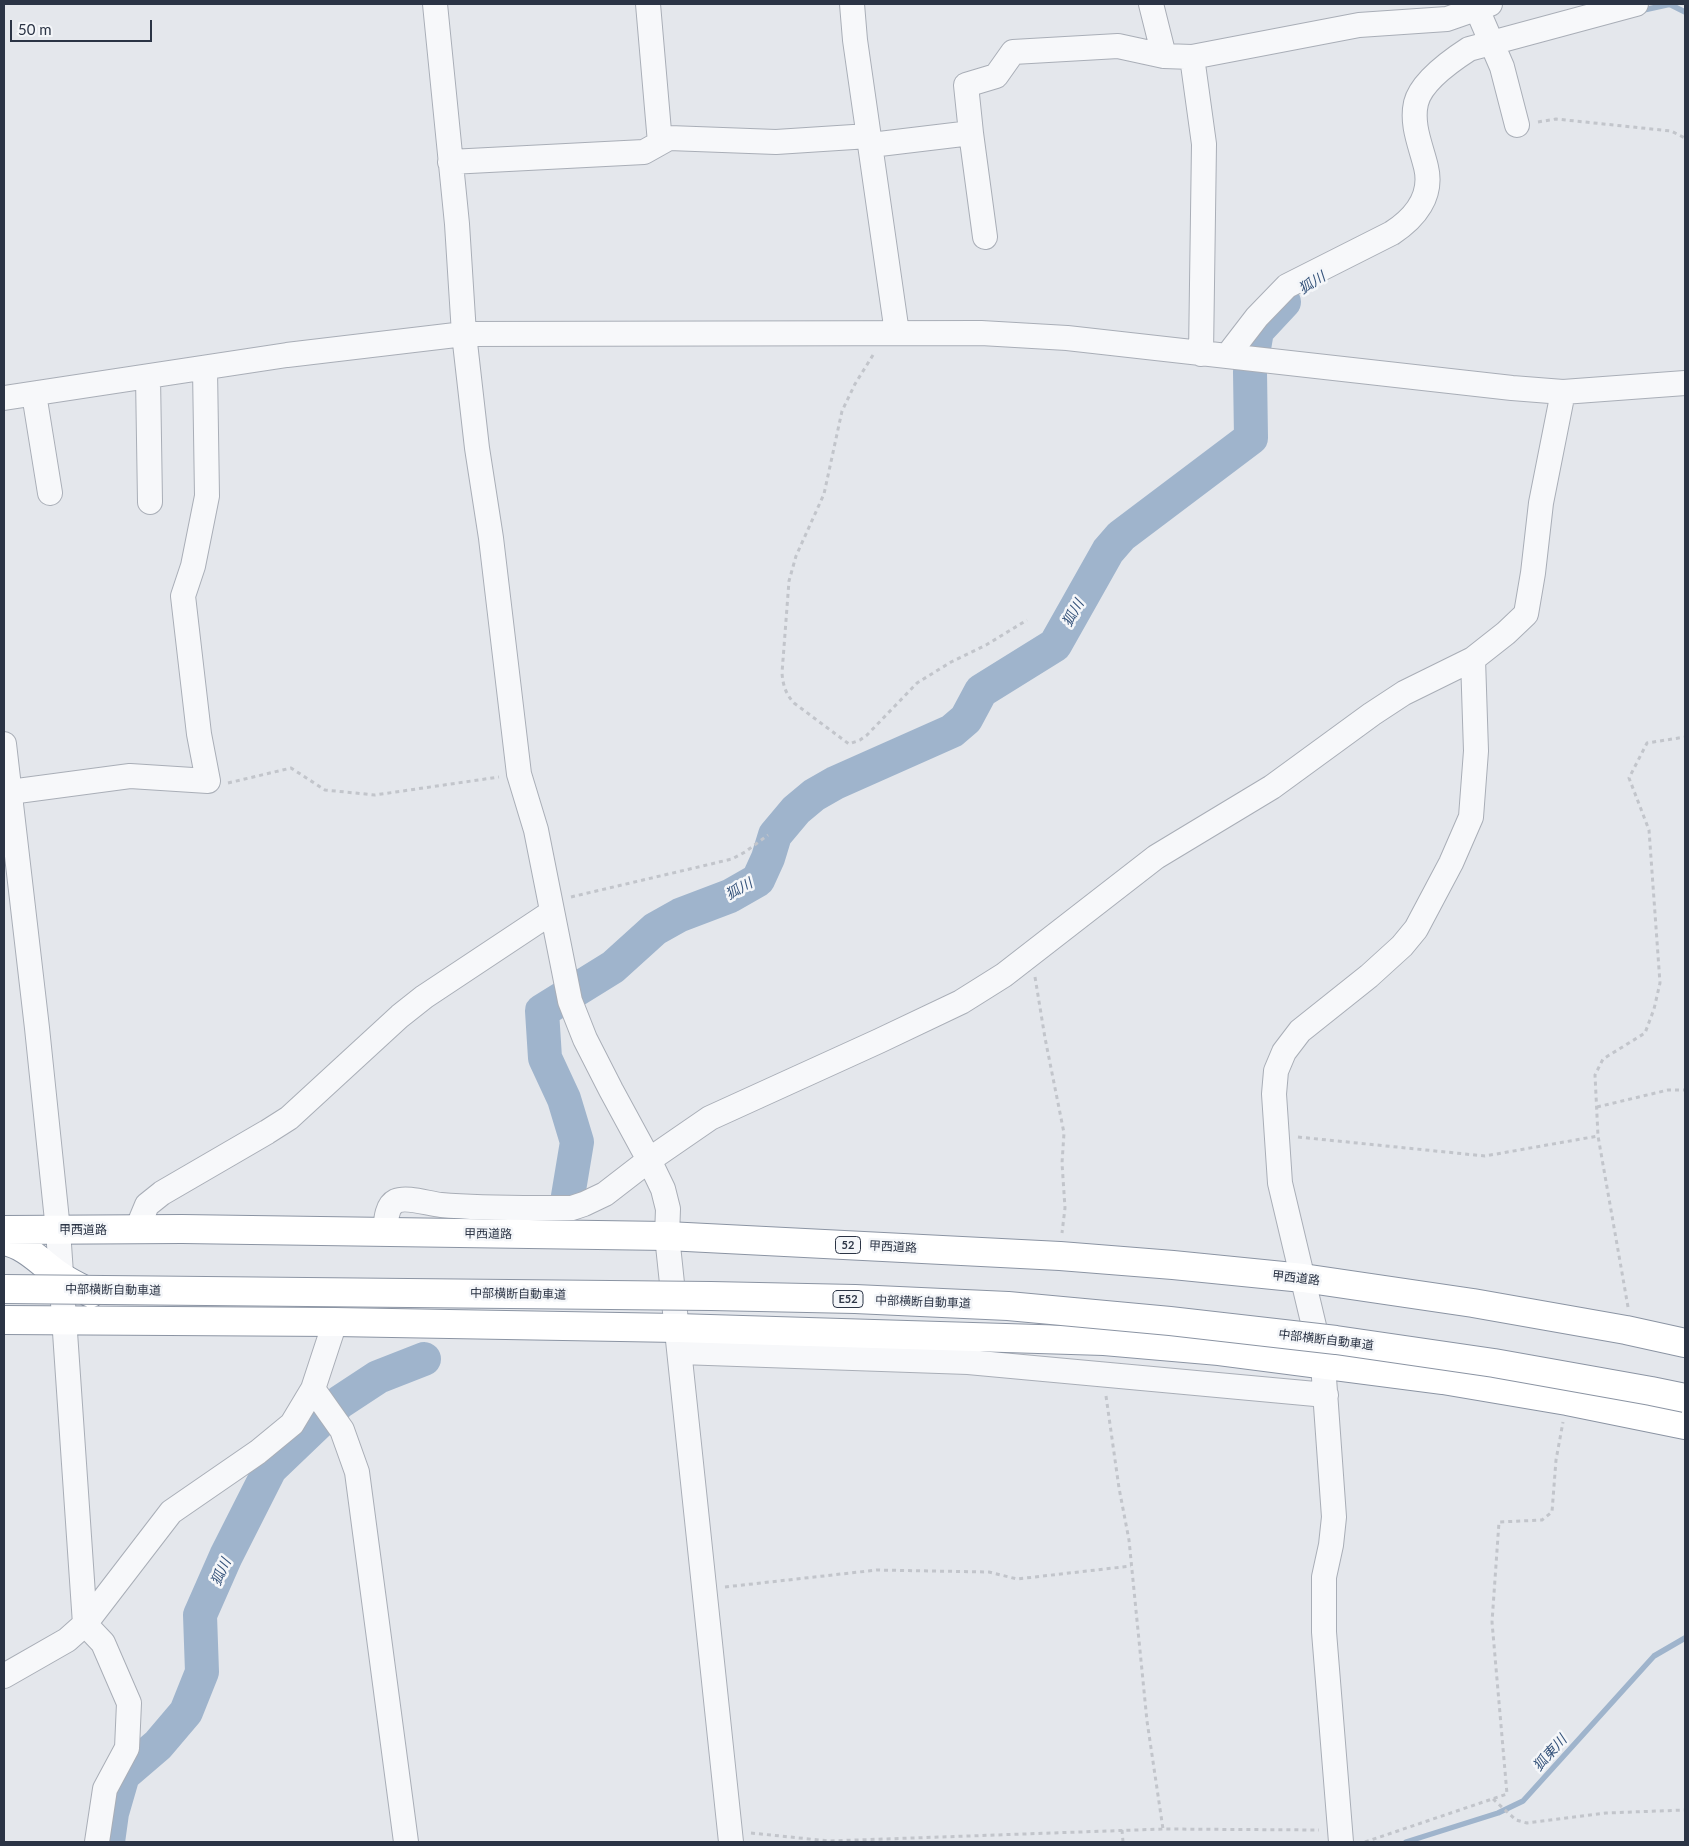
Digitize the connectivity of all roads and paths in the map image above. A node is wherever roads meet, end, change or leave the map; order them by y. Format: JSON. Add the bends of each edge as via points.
{"nodes":[{"id":1,"x":435,"y":4,"type":"edge"},
{"id":2,"x":648,"y":4,"type":"edge"},
{"id":3,"x":852,"y":4,"type":"edge"},
{"id":4,"x":1151,"y":4,"type":"edge"},
{"id":5,"x":1636,"y":4,"type":"edge"},
{"id":6,"x":1484,"y":6,"type":"edge"},
{"id":7,"x":1493,"y":43,"type":"junction"},
{"id":8,"x":1164,"y":56,"type":"junction"},
{"id":9,"x":1192,"y":57,"type":"junction"},
{"id":10,"x":1517,"y":125,"type":"joint"},
{"id":11,"x":971,"y":133,"type":"junction"},
{"id":12,"x":1685,"y":138,"type":"edge"},
{"id":13,"x":870,"y":140,"type":"junction"},
{"id":14,"x":660,"y":144,"type":"junction"},
{"id":15,"x":450,"y":162,"type":"junction"},
{"id":16,"x":985,"y":237,"type":"dead end"},
{"id":17,"x":892,"y":333,"type":"junction"},
{"id":18,"x":464,"y":334,"type":"junction"},
{"id":19,"x":1201,"y":354,"type":"junction"},
{"id":20,"x":1228,"y":356,"type":"junction"},
{"id":21,"x":205,"y":369,"type":"junction"},
{"id":22,"x":148,"y":377,"type":"junction"},
{"id":23,"x":1685,"y":383,"type":"edge"},
{"id":24,"x":1563,"y":392,"type":"junction"},
{"id":25,"x":34,"y":394,"type":"junction"},
{"id":26,"x":4,"y":398,"type":"edge"},
{"id":27,"x":50,"y":493,"type":"dead end"},
{"id":28,"x":150,"y":502,"type":"dead end"},
{"id":29,"x":1027,"y":620,"type":"dead end"},
{"id":30,"x":1472,"y":659,"type":"junction"},
{"id":31,"x":1685,"y":737,"type":"edge"},
{"id":32,"x":4,"y":744,"type":"edge"},
{"id":33,"x":519,"y":774,"type":"junction"},
{"id":34,"x":208,"y":781,"type":"junction"},
{"id":35,"x":10,"y":792,"type":"junction"},
{"id":36,"x":768,"y":835,"type":"dead end"},
{"id":37,"x":551,"y":907,"type":"junction"},
{"id":38,"x":1031,"y":954,"type":"junction"},
{"id":39,"x":1685,"y":1090,"type":"edge"},
{"id":40,"x":1597,"y":1107,"type":"junction"},
{"id":41,"x":1277,"y":1135,"type":"junction"},
{"id":42,"x":1598,"y":1136,"type":"junction"},
{"id":43,"x":649,"y":1160,"type":"junction"},
{"id":44,"x":137,"y":1229,"type":"junction"},
{"id":45,"x":4,"y":1230,"type":"edge"},
{"id":46,"x":58,"y":1230,"type":"junction"},
{"id":47,"x":385,"y":1232,"type":"junction"},
{"id":48,"x":667,"y":1236,"type":"junction"},
{"id":49,"x":4,"y":1241,"type":"edge"},
{"id":50,"x":1060,"y":1256,"type":"junction"},
{"id":51,"x":60,"y":1276,"type":"junction"},
{"id":52,"x":1304,"y":1278,"type":"junction"},
{"id":53,"x":4,"y":1289,"type":"edge"},
{"id":54,"x":4,"y":1320,"type":"edge"},
{"id":55,"x":64,"y":1321,"type":"junction"},
{"id":56,"x":183,"y":1321,"type":"junction"},
{"id":57,"x":335,"y":1322,"type":"junction"},
{"id":58,"x":1626,"y":1330,"type":"junction"},
{"id":59,"x":678,"y":1340,"type":"junction"},
{"id":60,"x":1685,"y":1343,"type":"edge"},
{"id":61,"x":1323,"y":1364,"type":"junction"},
{"id":62,"x":1102,"y":1373,"type":"junction"},
{"id":63,"x":314,"y":1390,"type":"junction"},
{"id":64,"x":1326,"y":1395,"type":"junction"},
{"id":65,"x":1685,"y":1398,"type":"edge"},
{"id":66,"x":1567,"y":1401,"type":"junction"},
{"id":67,"x":1685,"y":1425,"type":"edge"},
{"id":68,"x":1131,"y":1566,"type":"junction"},
{"id":69,"x":705,"y":1589,"type":"junction"},
{"id":70,"x":84,"y":1624,"type":"junction"},
{"id":71,"x":4,"y":1676,"type":"edge"},
{"id":72,"x":1493,"y":1799,"type":"junction"},
{"id":73,"x":1685,"y":1810,"type":"edge"},
{"id":74,"x":1163,"y":1829,"type":"junction"},
{"id":75,"x":1122,"y":1830,"type":"junction"},
{"id":76,"x":1340,"y":1836,"type":"edge"},
{"id":77,"x":731,"y":1837,"type":"edge"},
{"id":78,"x":97,"y":1842,"type":"edge"},
{"id":79,"x":406,"y":1842,"type":"edge"},
{"id":80,"x":1123,"y":1842,"type":"edge"},
{"id":81,"x":1365,"y":1842,"type":"edge"}],
"edges":[{"from":1,"to":15,"type":"street"},
{"from":2,"to":14,"type":"street"},
{"from":3,"to":13,"type":"street"},
{"from":4,"to":8,"type":"street"},
{"from":5,"to":7,"type":"street"},
{"from":6,"to":7,"type":"street"},
{"from":6,"to":9,"type":"street","via":[[1447,18],[1359,25]]},
{"from":7,"to":10,"type":"street"},
{"from":7,"to":20,"type":"street","via":[[1469,49],[1450,61],[1428,82],[1416,101],[1417,141],[1426,168],[1427,190],[1420,208],[1407,224],[1287,286]]},
{"from":8,"to":9,"type":"street"},
{"from":8,"to":11,"type":"street","via":[[1118,46],[1013,52],[996,76],[966,85]]},
{"from":9,"to":19,"type":"street","via":[[1204,144]]},
{"from":10,"to":12,"type":"path","via":[[1556,119],[1671,131]]},
{"from":11,"to":13,"type":"street"},
{"from":11,"to":16,"type":"street"},
{"from":13,"to":14,"type":"street","via":[[776,142],[669,138]]},
{"from":13,"to":17,"type":"street"},
{"from":14,"to":15,"type":"street","via":[[644,152]]},
{"from":15,"to":18,"type":"street"},
{"from":17,"to":18,"type":"street"},
{"from":17,"to":19,"type":"street","via":[[981,333],[1067,338]]},
{"from":17,"to":29,"type":"path","via":[[854,384],[842,411],[824,494],[796,556],[789,580],[783,686],[794,703],[849,744],[867,735],[917,684],[936,670]]},
{"from":18,"to":21,"type":"street","via":[[287,355]]},
{"from":18,"to":33,"type":"street"},
{"from":19,"to":20,"type":"street"},
{"from":20,"to":24,"type":"street"},
{"from":21,"to":22,"type":"street"},
{"from":21,"to":34,"type":"street","via":[[208,496],[183,596],[198,734]]},
{"from":22,"to":25,"type":"street"},
{"from":22,"to":28,"type":"street"},
{"from":23,"to":24,"type":"street"},
{"from":24,"to":30,"type":"street","via":[[1541,503],[1526,614]]},
{"from":25,"to":26,"type":"street"},
{"from":25,"to":27,"type":"street"},
{"from":30,"to":38,"type":"street","via":[[1404,693],[1272,787],[1156,857]]},
{"from":30,"to":41,"type":"street","via":[[1476,751],[1471,816],[1451,863],[1416,929],[1368,976],[1300,1031],[1284,1052],[1276,1071],[1274,1094]]},
{"from":31,"to":40,"type":"path","via":[[1647,743],[1628,778],[1649,830],[1660,983],[1645,1034],[1603,1060],[1595,1075]]},
{"from":32,"to":35,"type":"street"},
{"from":33,"to":34,"type":"path","via":[[375,795],[325,790],[291,768],[230,783]]},
{"from":33,"to":37,"type":"street","via":[[536,830]]},
{"from":34,"to":35,"type":"street","via":[[130,776]]},
{"from":35,"to":46,"type":"street"},
{"from":36,"to":37,"type":"path","via":[[732,859]]},
{"from":37,"to":43,"type":"street","via":[[570,1001],[585,1039]]},
{"from":37,"to":44,"type":"street","via":[[400,1016],[289,1118],[162,1193],[147,1205]]},
{"from":38,"to":43,"type":"street","via":[[961,1002],[710,1118]]},
{"from":38,"to":50,"type":"path","via":[[1064,1133],[1065,1208]]},
{"from":39,"to":40,"type":"path","via":[[1668,1090]]},
{"from":40,"to":42,"type":"path"},
{"from":41,"to":42,"type":"path","via":[[1485,1156]]},
{"from":41,"to":52,"type":"street","via":[[1280,1183]]},
{"from":42,"to":58,"type":"path","via":[[1628,1304]]},
{"from":43,"to":47,"type":"street","via":[[605,1194],[572,1208],[473,1208],[404,1198],[393,1202],[387,1213]]},
{"from":43,"to":48,"type":"street","via":[[663,1189],[668,1209]]},
{"from":44,"to":46,"type":"highway","name":"甲西道路","number":"52"},
{"from":44,"to":47,"type":"highway","name":"甲西道路","number":"52"},
{"from":45,"to":46,"type":"highway","name":"甲西道路","number":"52"},
{"from":46,"to":51,"type":"street"},
{"from":47,"to":48,"type":"highway","name":"甲西道路","number":"52"},
{"from":48,"to":50,"type":"highway","name":"甲西道路","number":"52"},
{"from":48,"to":59,"type":"street"},
{"from":49,"to":51,"type":"highway","via":[[37,1257]]},
{"from":50,"to":52,"type":"highway","name":"甲西道路","number":"52"},
{"from":51,"to":55,"type":"street"},
{"from":51,"to":56,"type":"highway","via":[[119,1308]]},
{"from":52,"to":58,"type":"highway","name":"甲西道路","number":"52"},
{"from":52,"to":61,"type":"street"},
{"from":53,"to":65,"type":"highway","name":"中部横断自動車道","number":"E52","bridge":true,"via":[[711,1296],[1008,1306],[1336,1340],[1494,1363]]},
{"from":54,"to":55,"type":"highway"},
{"from":55,"to":56,"type":"highway"},
{"from":55,"to":70,"type":"street"},
{"from":56,"to":57,"type":"highway"},
{"from":57,"to":59,"type":"highway"},
{"from":57,"to":63,"type":"street"},
{"from":58,"to":60,"type":"highway","name":"甲西道路","number":"52"},
{"from":59,"to":61,"type":"highway","via":[[1104,1341]]},
{"from":59,"to":62,"type":"street"},
{"from":59,"to":69,"type":"street"},
{"from":61,"to":64,"type":"street"},
{"from":61,"to":66,"type":"highway"},
{"from":62,"to":64,"type":"street"},
{"from":62,"to":68,"type":"path","via":[[1130,1540]]},
{"from":63,"to":70,"type":"street","via":[[292,1424],[258,1452],[171,1512]]},
{"from":63,"to":79,"type":"street","via":[[342,1430],[357,1472]]},
{"from":64,"to":76,"type":"street","via":[[1334,1517],[1324,1577],[1324,1632]]},
{"from":66,"to":67,"type":"highway"},
{"from":66,"to":72,"type":"path","via":[[1556,1460],[1552,1512],[1542,1520],[1499,1522],[1492,1622],[1507,1794]]},
{"from":68,"to":69,"type":"path","via":[[1017,1579],[989,1572],[877,1570]]},
{"from":68,"to":74,"type":"path","via":[[1147,1721]]},
{"from":69,"to":77,"type":"street"},
{"from":70,"to":71,"type":"street","via":[[67,1640]]},
{"from":70,"to":78,"type":"street","via":[[103,1643],[129,1702],[127,1748],[105,1788]]},
{"from":72,"to":73,"type":"path","via":[[1516,1820],[1527,1823],[1606,1813]]},
{"from":72,"to":81,"type":"path"},
{"from":74,"to":75,"type":"path"},
{"from":74,"to":76,"type":"path"},
{"from":75,"to":77,"type":"path","via":[[829,1841]]},
{"from":75,"to":80,"type":"path"}]}
